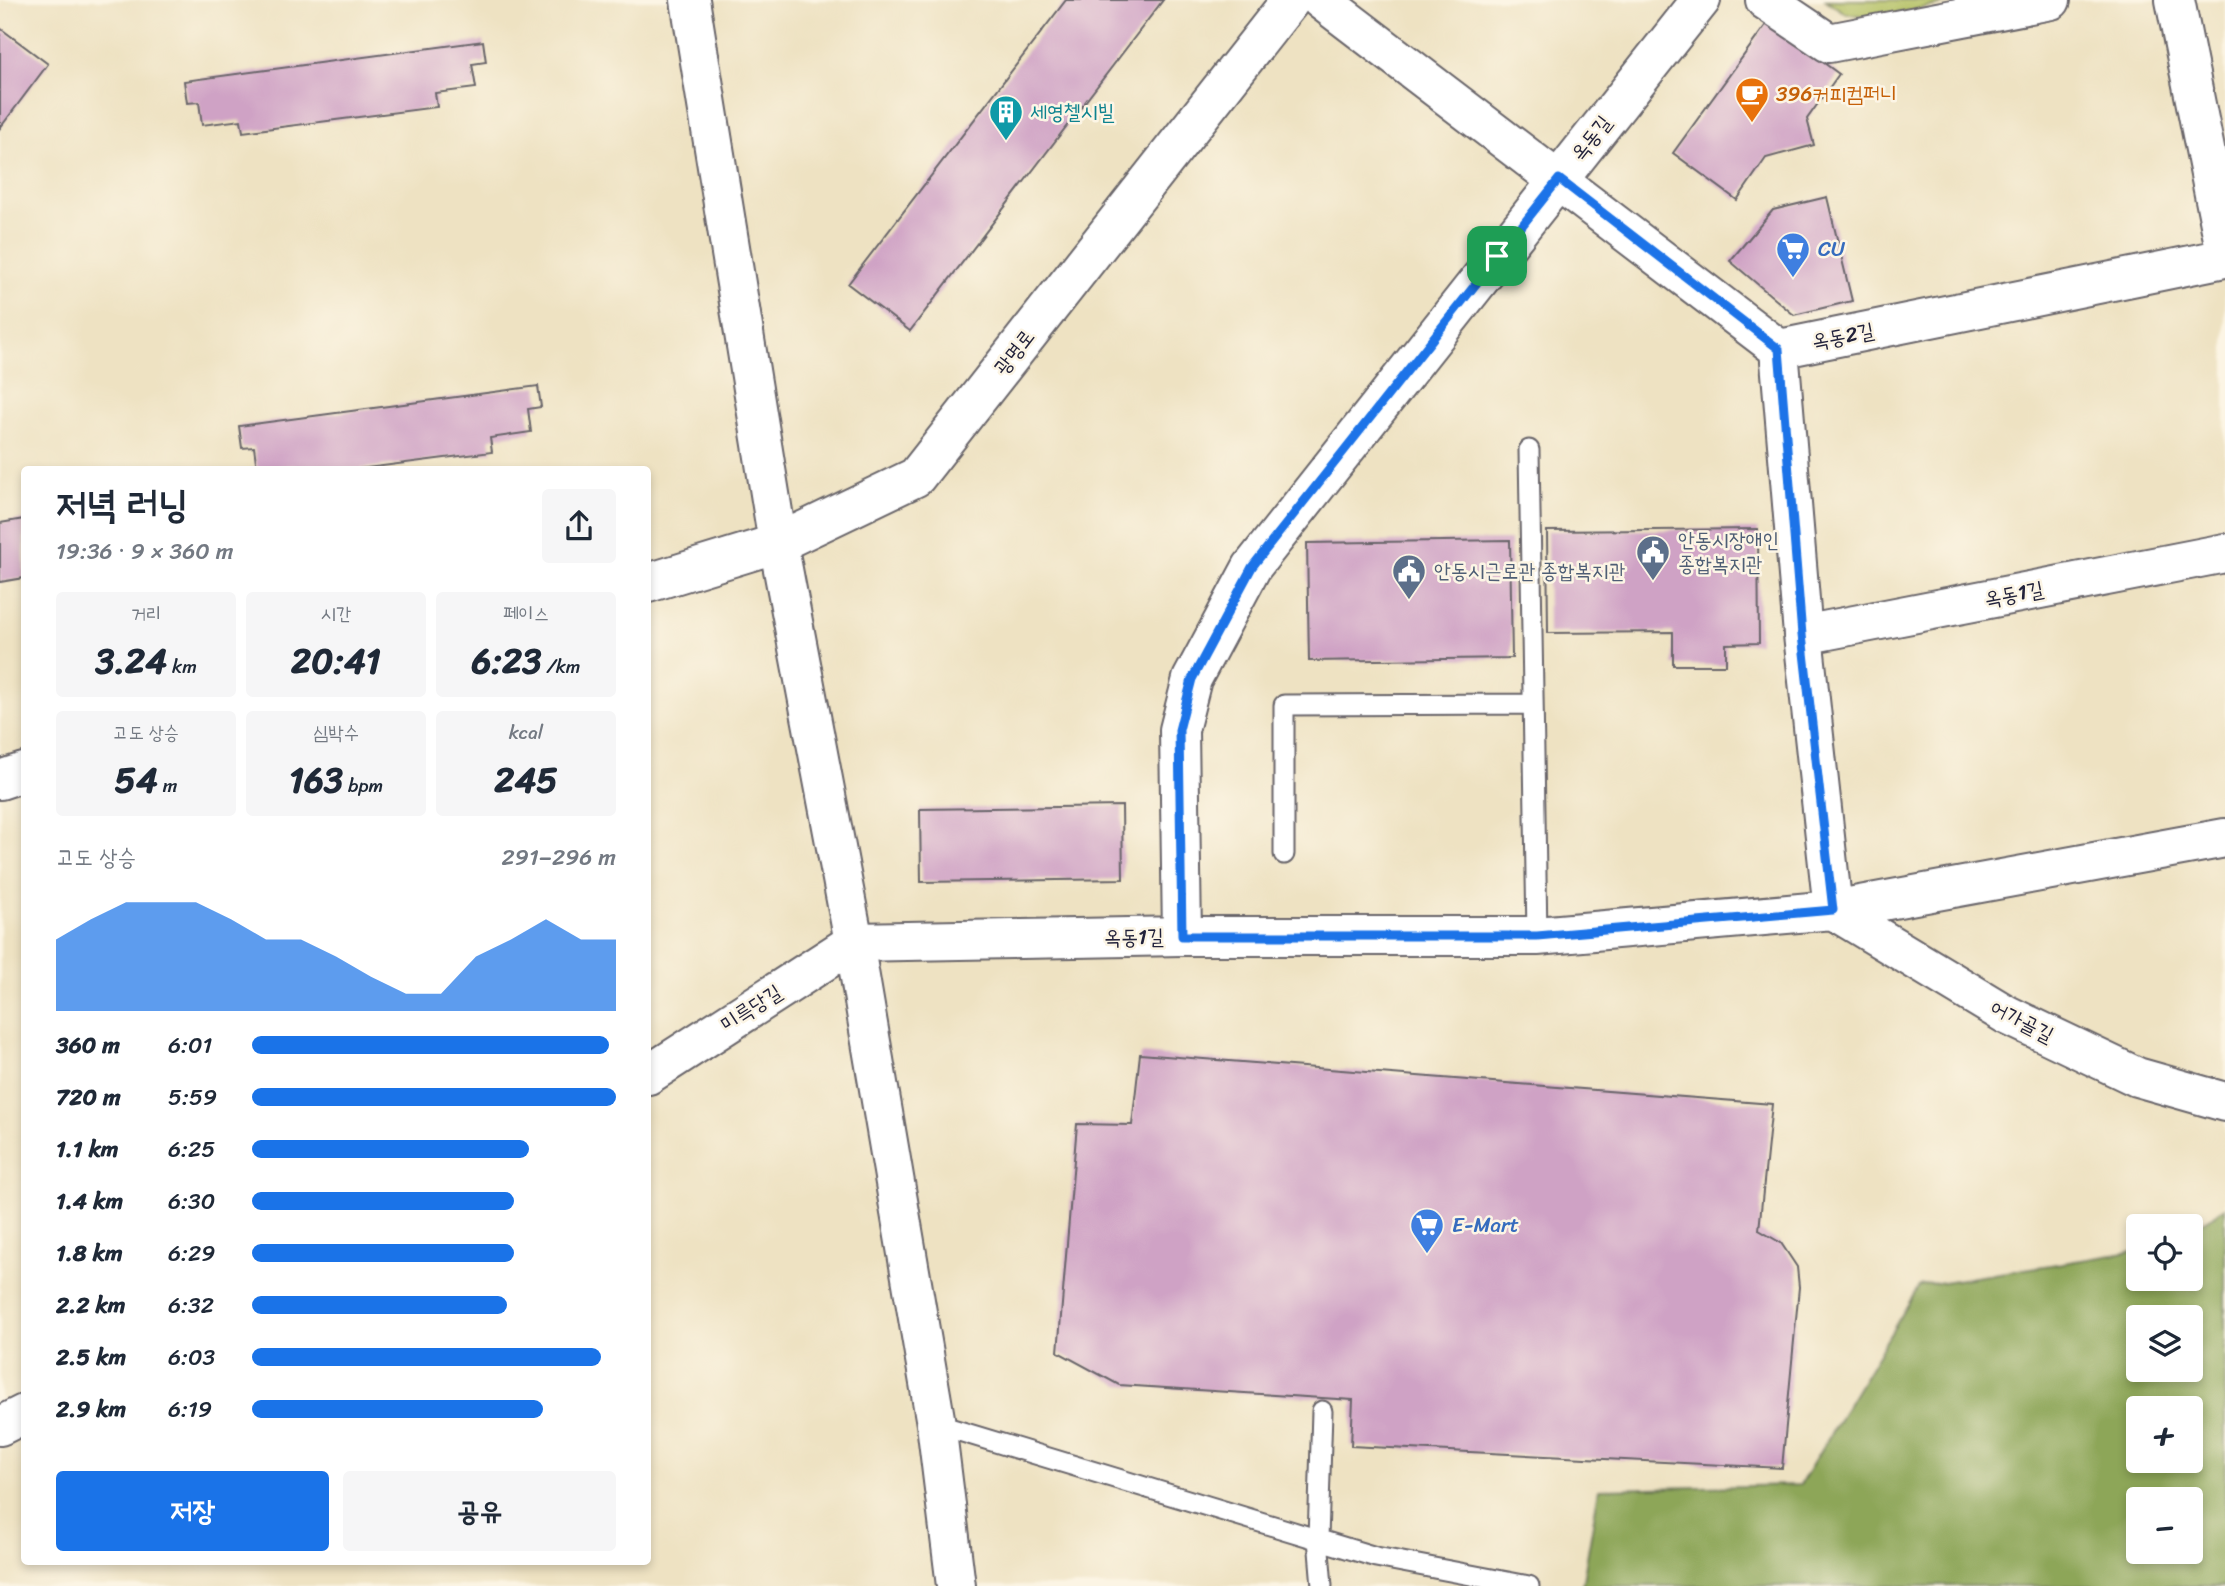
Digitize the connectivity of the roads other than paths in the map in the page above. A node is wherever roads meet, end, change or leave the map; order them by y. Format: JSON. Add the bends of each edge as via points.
{"nodes":[{"id":1,"x":690,"y":0,"type":"edge"},
{"id":2,"x":1291,"y":0,"type":"edge"},
{"id":3,"x":1321,"y":0,"type":"edge"},
{"id":4,"x":1700,"y":0,"type":"edge"},
{"id":5,"x":1765,"y":0,"type":"edge"},
{"id":6,"x":2051,"y":0,"type":"edge"},
{"id":7,"x":2175,"y":0,"type":"edge"},
{"id":8,"x":1559,"y":179,"type":"junction"},
{"id":9,"x":2225,"y":249,"type":"edge"},
{"id":10,"x":2225,"y":258,"type":"edge"},
{"id":11,"x":1779,"y":349,"type":"junction"},
{"id":12,"x":1529,"y":450,"type":"dead end"},
{"id":13,"x":778,"y":543,"type":"junction"},
{"id":14,"x":2225,"y":553,"type":"edge"},
{"id":15,"x":651,"y":582,"type":"edge"},
{"id":16,"x":1802,"y":635,"type":"junction"},
{"id":17,"x":1533,"y":704,"type":"junction"},
{"id":18,"x":21,"y":773,"type":"edge"},
{"id":19,"x":0,"y":780,"type":"edge"},
{"id":20,"x":2225,"y":838,"type":"edge"},
{"id":21,"x":1284,"y":854,"type":"dead end"},
{"id":22,"x":1833,"y":910,"type":"junction"},
{"id":23,"x":1182,"y":936,"type":"junction"},
{"id":24,"x":1537,"y":936,"type":"junction"},
{"id":25,"x":854,"y":942,"type":"junction"},
{"id":26,"x":651,"y":1073,"type":"edge"},
{"id":27,"x":2225,"y":1102,"type":"edge"},
{"id":28,"x":1322,"y":1411,"type":"dead end"},
{"id":29,"x":21,"y":1415,"type":"edge"},
{"id":30,"x":936,"y":1424,"type":"junction"},
{"id":31,"x":0,"y":1426,"type":"edge"},
{"id":32,"x":1318,"y":1539,"type":"junction"},
{"id":33,"x":956,"y":1586,"type":"edge"},
{"id":34,"x":1322,"y":1586,"type":"edge"},
{"id":35,"x":1529,"y":1586,"type":"edge"}],
"edges":[{"from":1,"to":13,"type":"street"},
{"from":2,"to":13,"type":"street","name":"광명로","via":[[916,477]]},
{"from":3,"to":8,"type":"street"},
{"from":4,"to":8,"type":"street","name":"옥동길"},
{"from":5,"to":6,"type":"street","via":[[1829,43]]},
{"from":7,"to":9,"type":"street"},
{"from":8,"to":11,"type":"street"},
{"from":8,"to":23,"type":"street","name":"옥동길","via":[[1252,567],[1192,679],[1179,730]]},
{"from":10,"to":11,"type":"street","name":"옥동2길"},
{"from":11,"to":16,"type":"street"},
{"from":12,"to":17,"type":"lane"},
{"from":13,"to":15,"type":"street","name":"광명로"},
{"from":13,"to":25,"type":"street"},
{"from":14,"to":16,"type":"street","name":"옥동1길"},
{"from":16,"to":22,"type":"street"},
{"from":17,"to":21,"type":"lane","via":[[1284,705]]},
{"from":17,"to":24,"type":"lane"},
{"from":18,"to":19,"type":"street"},
{"from":20,"to":22,"type":"street","name":"옥동1길"},
{"from":22,"to":24,"type":"street","name":"옥동1길"},
{"from":22,"to":27,"type":"street","name":"어가골길","via":[[2007,1015],[2137,1077]]},
{"from":23,"to":24,"type":"street","name":"옥동1길"},
{"from":23,"to":25,"type":"street","name":"옥동1길"},
{"from":25,"to":26,"type":"street","name":"미륵당길"},
{"from":25,"to":30,"type":"street"},
{"from":28,"to":32,"type":"lane"},
{"from":29,"to":31,"type":"street"},
{"from":30,"to":32,"type":"lane"},
{"from":30,"to":33,"type":"street"},
{"from":32,"to":34,"type":"lane"},
{"from":32,"to":35,"type":"lane","via":[[1376,1557]]}]}
